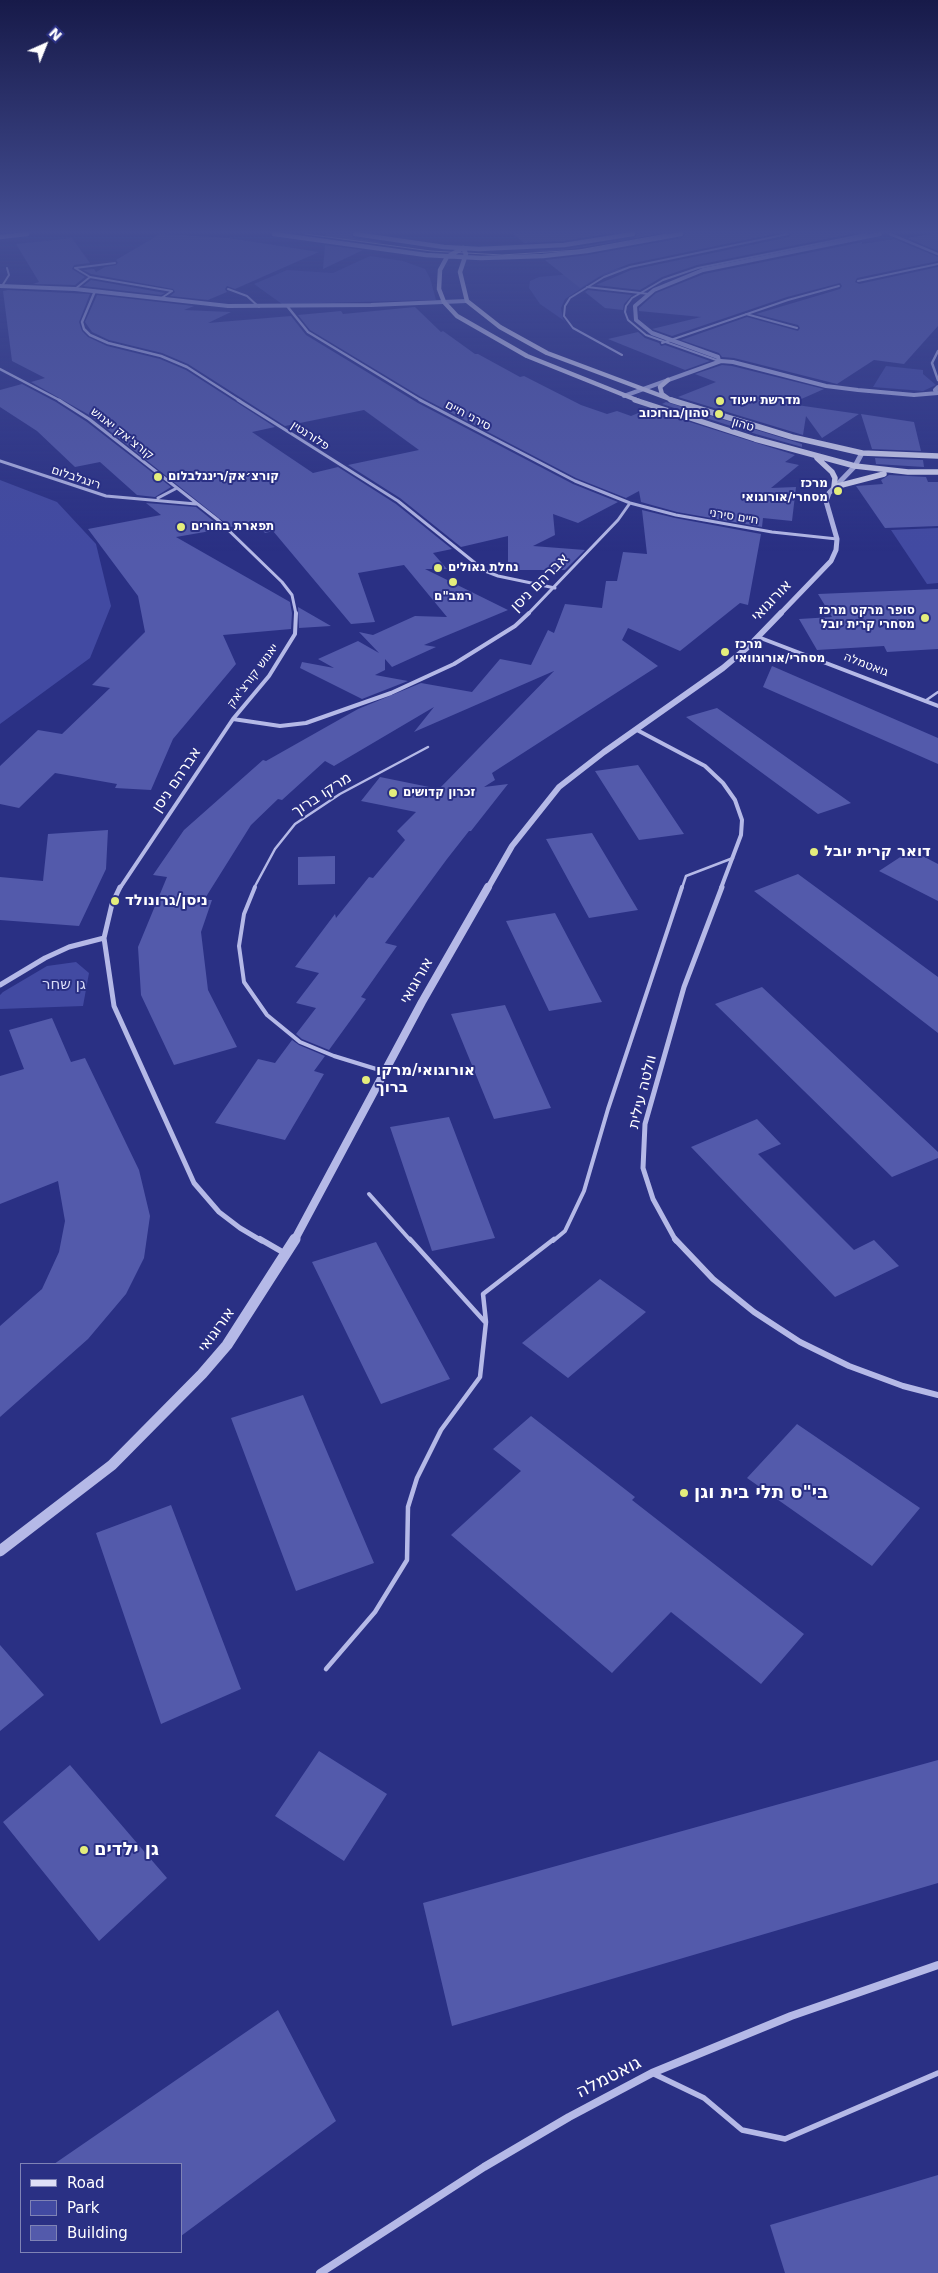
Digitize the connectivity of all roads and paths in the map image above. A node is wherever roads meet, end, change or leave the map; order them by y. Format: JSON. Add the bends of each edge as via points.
{"nodes":[{"id":1,"x":101,"y":340,"type":"edge"},
{"id":2,"x":321,"y":340,"type":"edge"},
{"id":3,"x":498,"y":340,"type":"edge"},
{"id":4,"x":521,"y":340,"type":"edge"},
{"id":5,"x":592,"y":340,"type":"edge"},
{"id":6,"x":657,"y":340,"type":"edge"},
{"id":7,"x":668,"y":341,"type":"joint"},
{"id":8,"x":662,"y":343,"type":"junction"},
{"id":9,"x":938,"y":351,"type":"edge"},
{"id":10,"x":622,"y":355,"type":"dead end"},
{"id":11,"x":718,"y":361,"type":"junction"},
{"id":12,"x":0,"y":369,"type":"edge"},
{"id":13,"x":668,"y":380,"type":"junction"},
{"id":14,"x":938,"y":380,"type":"edge"},
{"id":15,"x":938,"y":387,"type":"edge"},
{"id":16,"x":641,"y":390,"type":"junction"},
{"id":17,"x":938,"y":393,"type":"edge"},
{"id":18,"x":624,"y":396,"type":"junction"},
{"id":19,"x":672,"y":401,"type":"junction"},
{"id":20,"x":862,"y":453,"type":"junction"},
{"id":21,"x":809,"y":454,"type":"junction"},
{"id":22,"x":938,"y":456,"type":"edge"},
{"id":23,"x":0,"y":462,"type":"edge"},
{"id":24,"x":855,"y":466,"type":"junction"},
{"id":25,"x":908,"y":472,"type":"junction"},
{"id":26,"x":938,"y":472,"type":"edge"},
{"id":27,"x":834,"y":487,"type":"junction"},
{"id":28,"x":177,"y":488,"type":"junction"},
{"id":29,"x":150,"y":500,"type":"junction"},
{"id":30,"x":630,"y":503,"type":"junction"},
{"id":31,"x":198,"y":505,"type":"junction"},
{"id":32,"x":837,"y":539,"type":"junction"},
{"id":33,"x":555,"y":588,"type":"junction"},
{"id":34,"x":758,"y":637,"type":"junction"},
{"id":35,"x":938,"y":692,"type":"edge"},
{"id":36,"x":925,"y":701,"type":"junction"},
{"id":37,"x":938,"y":706,"type":"edge"},
{"id":38,"x":233,"y":719,"type":"junction"},
{"id":39,"x":637,"y":730,"type":"junction"},
{"id":40,"x":428,"y":747,"type":"dead end"},
{"id":41,"x":733,"y":858,"type":"junction"},
{"id":42,"x":104,"y":938,"type":"junction"},
{"id":43,"x":0,"y":985,"type":"edge"},
{"id":44,"x":386,"y":1072,"type":"junction"},
{"id":45,"x":369,"y":1194,"type":"dead end"},
{"id":46,"x":287,"y":1254,"type":"junction"},
{"id":47,"x":486,"y":1322,"type":"junction"},
{"id":48,"x":938,"y":1395,"type":"edge"},
{"id":49,"x":0,"y":1551,"type":"edge"},
{"id":50,"x":326,"y":1669,"type":"dead end"},
{"id":51,"x":938,"y":1965,"type":"edge"},
{"id":52,"x":652,"y":2073,"type":"junction"},
{"id":53,"x":938,"y":2073,"type":"edge"},
{"id":54,"x":320,"y":2273,"type":"edge"}],
"edges":[{"from":1,"to":33,"type":"street","name":"פלורנטין","via":[[161,356],[187,367],[398,502],[430,524],[485,571]]},
{"from":2,"to":30,"type":"street","name":"סירני חיים","via":[[440,411],[555,472]]},
{"from":3,"to":18,"type":"main road","name":"טהון","via":[[569,375]]},
{"from":4,"to":16,"type":"main road","name":"טהון","via":[[579,367]]},
{"from":5,"to":10,"type":"lane"},
{"from":6,"to":8,"type":"lane"},
{"from":7,"to":8,"type":"lane"},
{"from":7,"to":11,"type":"street","via":[[718,357]]},
{"from":8,"to":11,"type":"lane"},
{"from":9,"to":14,"type":"street","via":[[932,363]]},
{"from":11,"to":13,"type":"street"},
{"from":11,"to":17,"type":"street","via":[[734,362],[826,386],[905,394]]},
{"from":12,"to":28,"type":"street","name":"קורצ'אק יאנוש","via":[[69,404]]},
{"from":13,"to":16,"type":"street"},
{"from":13,"to":19,"type":"main road","via":[[660,391]]},
{"from":15,"to":17,"type":"street","via":[[935,390]]},
{"from":16,"to":18,"type":"street"},
{"from":16,"to":19,"type":"main road","name":"טהון"},
{"from":18,"to":21,"type":"main road","name":"טהון"},
{"from":19,"to":20,"type":"main road","name":"טהון","via":[[755,427]]},
{"from":20,"to":22,"type":"main road","name":"טהון"},
{"from":20,"to":24,"type":"street"},
{"from":21,"to":24,"type":"main road","name":"טהון"},
{"from":21,"to":27,"type":"main road","via":[[832,472]]},
{"from":23,"to":29,"type":"street","name":"רינגלבלום","via":[[98,494]]},
{"from":24,"to":25,"type":"main road","name":"טהון"},
{"from":24,"to":27,"type":"street"},
{"from":25,"to":26,"type":"main road","name":"טהון"},
{"from":25,"to":27,"type":"main road","via":[[875,475]]},
{"from":27,"to":32,"type":"street","via":[[826,501]]},
{"from":28,"to":29,"type":"street"},
{"from":28,"to":31,"type":"street","name":"יאנוש קורצ'אק"},
{"from":29,"to":31,"type":"street","name":"רינגלבלום"},
{"from":30,"to":32,"type":"street","name":"חיים סירני","via":[[711,522]]},
{"from":30,"to":33,"type":"street","name":"אברהם ניסן"},
{"from":31,"to":38,"type":"street","name":"יאנוש קורצ'אק","via":[[282,582],[292,595],[296,614],[295,634],[269,676]]},
{"from":32,"to":34,"type":"street","name":"אורוגואי","via":[[831,561]]},
{"from":33,"to":38,"type":"street","name":"אברהם ניסן","via":[[515,626],[479,650],[391,693],[306,723],[280,726]]},
{"from":34,"to":36,"type":"street","name":"גואטמלה"},
{"from":34,"to":39,"type":"street","name":"אורוגואי","via":[[723,668]]},
{"from":35,"to":36,"type":"lane"},
{"from":36,"to":37,"type":"street","name":"גואטמלה"},
{"from":38,"to":42,"type":"street","name":"אברהם ניסן","via":[[126,878],[112,904]]},
{"from":39,"to":41,"type":"street","name":"וולטה עילית","via":[[705,766],[724,783],[742,820]]},
{"from":39,"to":44,"type":"street","name":"אורוגואי","via":[[559,787],[531,820],[512,846],[422,1002]]},
{"from":40,"to":44,"type":"lane","name":"מרקו ברוך","via":[[340,794],[295,824],[259,876],[244,914],[239,946],[244,982],[267,1015],[300,1042]]},
{"from":41,"to":47,"type":"lane","via":[[686,876],[584,1191],[565,1231],[483,1294]]},
{"from":41,"to":48,"type":"street","name":"וולטה עילית","via":[[684,987],[645,1124],[643,1168],[653,1199],[676,1239],[713,1279],[754,1312],[800,1342],[849,1366]]},
{"from":42,"to":43,"type":"street","via":[[69,947]]},
{"from":42,"to":46,"type":"street","name":"אברהם ניסן","via":[[114,1006],[194,1183],[219,1212],[240,1228]]},
{"from":44,"to":46,"type":"street","name":"אורוגואי"},
{"from":45,"to":47,"type":"lane"},
{"from":46,"to":49,"type":"street","name":"אורוגואי","via":[[227,1345],[202,1374],[112,1465]]},
{"from":47,"to":50,"type":"lane","via":[[480,1377],[441,1430],[416,1478],[408,1507],[407,1560],[376,1612]]},
{"from":51,"to":52,"type":"street","name":"גואטמלה","via":[[791,2016]]},
{"from":52,"to":53,"type":"lane","via":[[704,2098],[742,2130],[785,2139]]},
{"from":52,"to":54,"type":"street","name":"גואטמלה","via":[[469,2176]]}]}
